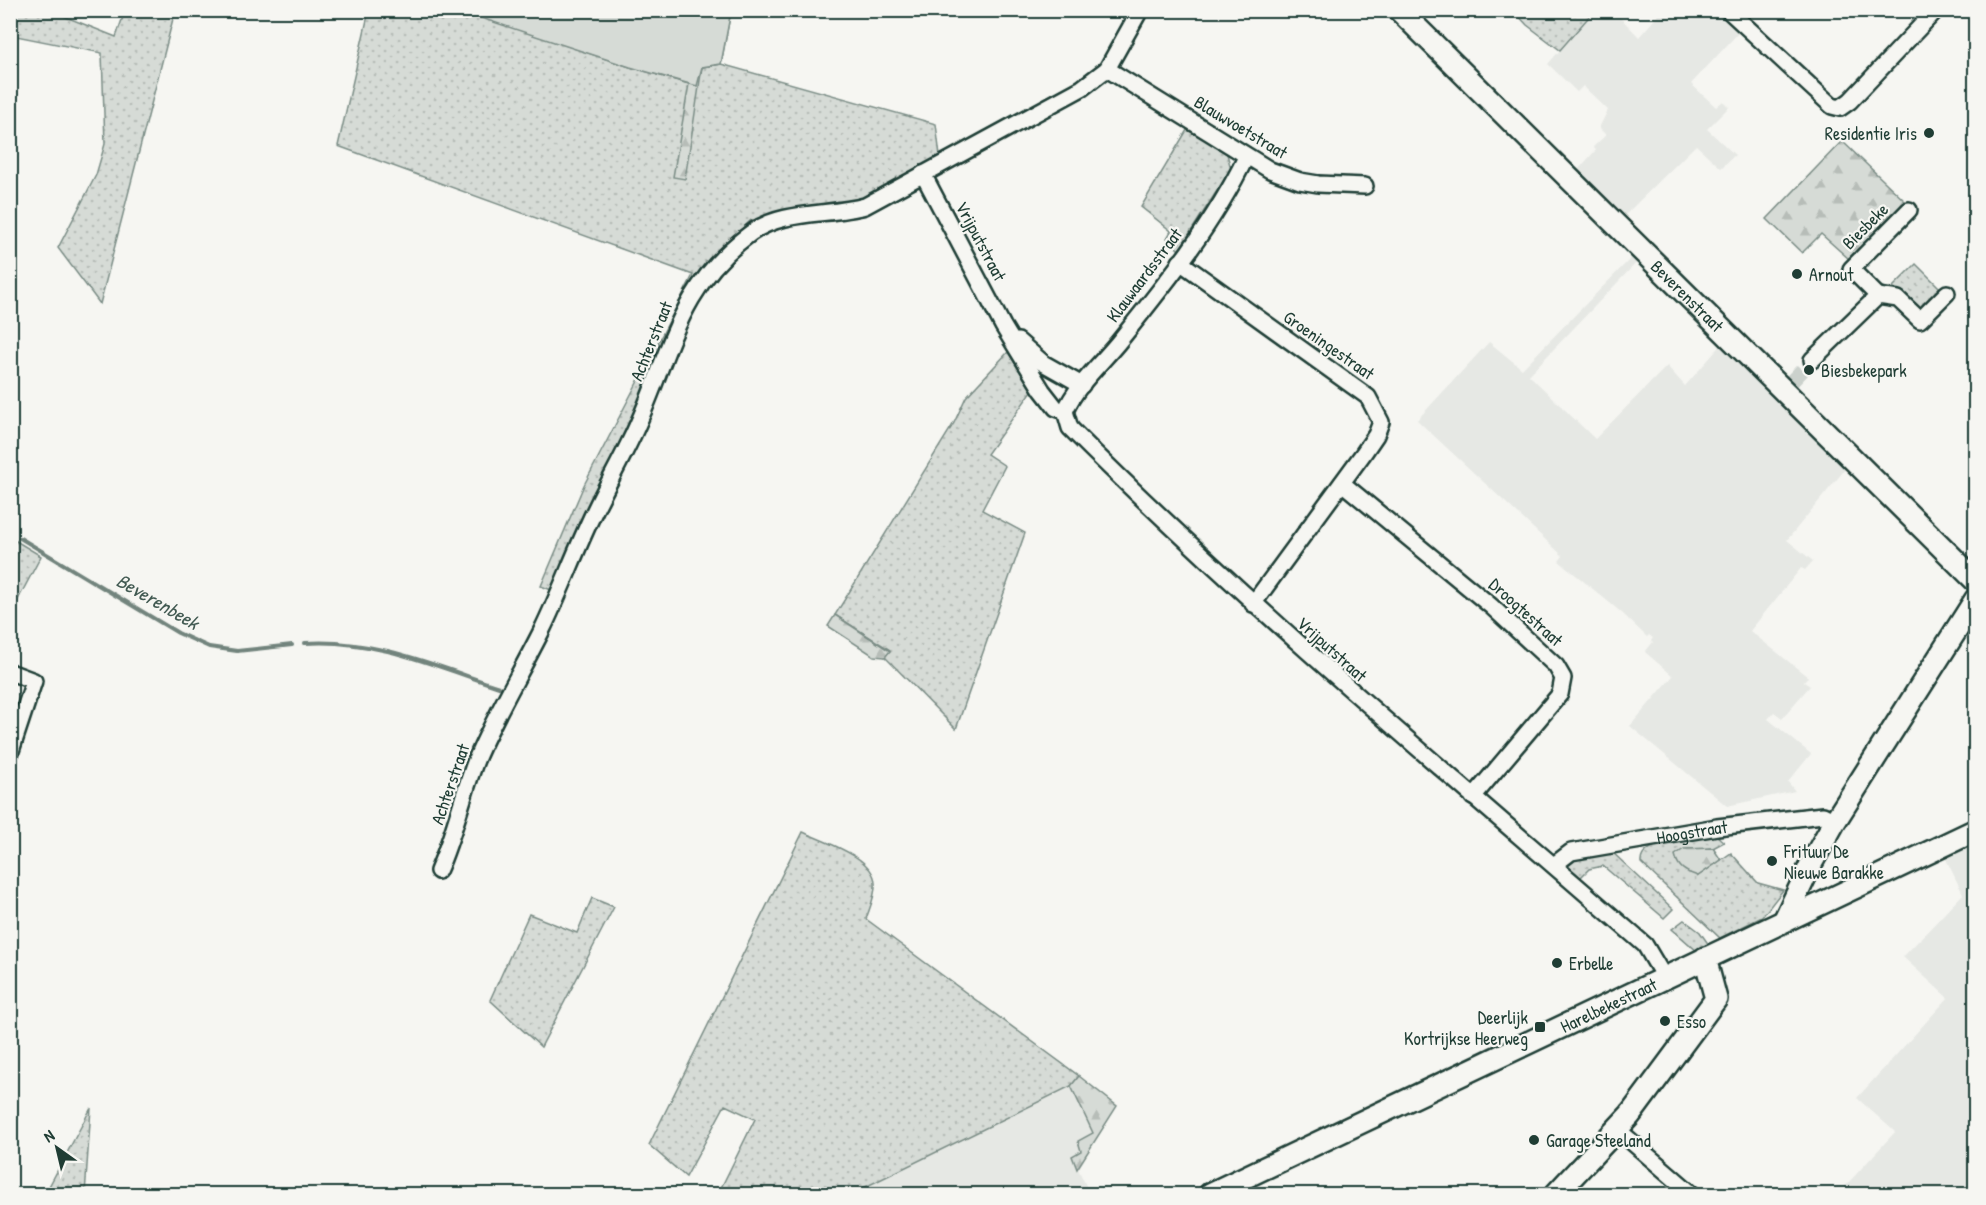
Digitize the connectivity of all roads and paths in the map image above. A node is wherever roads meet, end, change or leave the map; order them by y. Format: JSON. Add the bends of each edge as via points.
{"nodes":[{"id":1,"x":1140,"y":10,"type":"edge"},
{"id":2,"x":1399,"y":10,"type":"edge"},
{"id":3,"x":1728,"y":10,"type":"edge"},
{"id":4,"x":1936,"y":10,"type":"edge"},
{"id":5,"x":1107,"y":69,"type":"junction"},
{"id":6,"x":1246,"y":157,"type":"junction"},
{"id":7,"x":923,"y":174,"type":"junction"},
{"id":8,"x":1365,"y":186,"type":"dead end"},
{"id":9,"x":1909,"y":210,"type":"dead end"},
{"id":10,"x":1180,"y":262,"type":"junction"},
{"id":11,"x":1947,"y":293,"type":"dead end"},
{"id":12,"x":1878,"y":296,"type":"junction"},
{"id":13,"x":1004,"y":326,"type":"junction"},
{"id":14,"x":1812,"y":360,"type":"tunnel mouth"},
{"id":15,"x":1082,"y":386,"type":"junction"},
{"id":16,"x":1065,"y":411,"type":"junction"},
{"id":17,"x":1342,"y":483,"type":"junction"},
{"id":18,"x":1976,"y":581,"type":"edge"},
{"id":19,"x":1976,"y":599,"type":"edge"},
{"id":20,"x":1252,"y":604,"type":"junction"},
{"id":21,"x":10,"y":672,"type":"edge"},
{"id":22,"x":10,"y":754,"type":"edge"},
{"id":23,"x":1473,"y":797,"type":"junction"},
{"id":24,"x":1835,"y":821,"type":"junction"},
{"id":25,"x":1976,"y":830,"type":"edge"},
{"id":26,"x":1554,"y":865,"type":"junction"},
{"id":27,"x":438,"y":871,"type":"dead end"},
{"id":28,"x":1784,"y":921,"type":"junction"},
{"id":29,"x":1705,"y":958,"type":"junction"},
{"id":30,"x":1664,"y":977,"type":"junction"},
{"id":31,"x":1617,"y":1129,"type":"junction"},
{"id":32,"x":1210,"y":1194,"type":"edge"},
{"id":33,"x":1556,"y":1194,"type":"edge"},
{"id":34,"x":1692,"y":1194,"type":"edge"}],
"edges":[{"from":1,"to":5,"type":"street","name":"Achterstraat"},
{"from":2,"to":18,"type":"street","name":"Beverenstraat","via":[[1787,385]]},
{"from":3,"to":4,"type":"street","via":[[1832,106],[1840,108]]},
{"from":5,"to":6,"type":"street","name":"Blauwvoetstraat"},
{"from":5,"to":7,"type":"street","name":"Achterstraat","via":[[1028,120]]},
{"from":6,"to":8,"type":"street","name":"Blauwvoetstraat","via":[[1300,181]]},
{"from":6,"to":10,"type":"street","name":"Klauwaardsstraat"},
{"from":7,"to":13,"type":"street","name":"Vrijputstraat"},
{"from":7,"to":27,"type":"street","name":"Achterstraat","via":[[864,206],[763,225],[719,262],[699,285],[682,312],[643,413],[550,614],[489,732]]},
{"from":9,"to":12,"type":"street","name":"Biesbeke","via":[[1851,269]]},
{"from":10,"to":15,"type":"street","name":"Klauwaardsstraat"},
{"from":10,"to":17,"type":"street","name":"Groeningestraat","via":[[1334,371],[1375,406],[1381,422],[1377,435]]},
{"from":11,"to":12,"type":"street","name":"Biesbeke","via":[[1920,320],[1898,299]]},
{"from":12,"to":14,"type":"street"},
{"from":13,"to":15,"type":"street","name":"Vrijputstraat","via":[[1043,363]]},
{"from":13,"to":16,"type":"street","name":"Vrijputstraat","via":[[1042,390],[1056,408]]},
{"from":15,"to":16,"type":"street","name":"Klauwaardsstraat"},
{"from":16,"to":20,"type":"street","name":"Vrijputstraat","via":[[1070,428]]},
{"from":17,"to":20,"type":"street","name":"Groeningestraat"},
{"from":17,"to":23,"type":"street","name":"Droogtestraat","via":[[1491,606],[1556,666],[1563,678],[1560,694]]},
{"from":19,"to":24,"type":"street"},
{"from":20,"to":23,"type":"street","name":"Vrijputstraat"},
{"from":21,"to":22,"type":"street","via":[[34,681]]},
{"from":23,"to":26,"type":"street","name":"Vrijputstraat"},
{"from":24,"to":26,"type":"street","name":"Hoogstraat","via":[[1823,815],[1717,827],[1571,852]]},
{"from":24,"to":28,"type":"street"},
{"from":25,"to":28,"type":"street","name":"Harelbekestraat"},
{"from":26,"to":30,"type":"street","name":"Vrijputstraat","via":[[1645,945]]},
{"from":28,"to":29,"type":"street","name":"Harelbekestraat"},
{"from":29,"to":30,"type":"street","name":"Harelbekestraat"},
{"from":29,"to":31,"type":"street","via":[[1716,999]]},
{"from":30,"to":32,"type":"street","name":"Harelbekestraat"},
{"from":31,"to":33,"type":"street"},
{"from":31,"to":34,"type":"street"}]}
